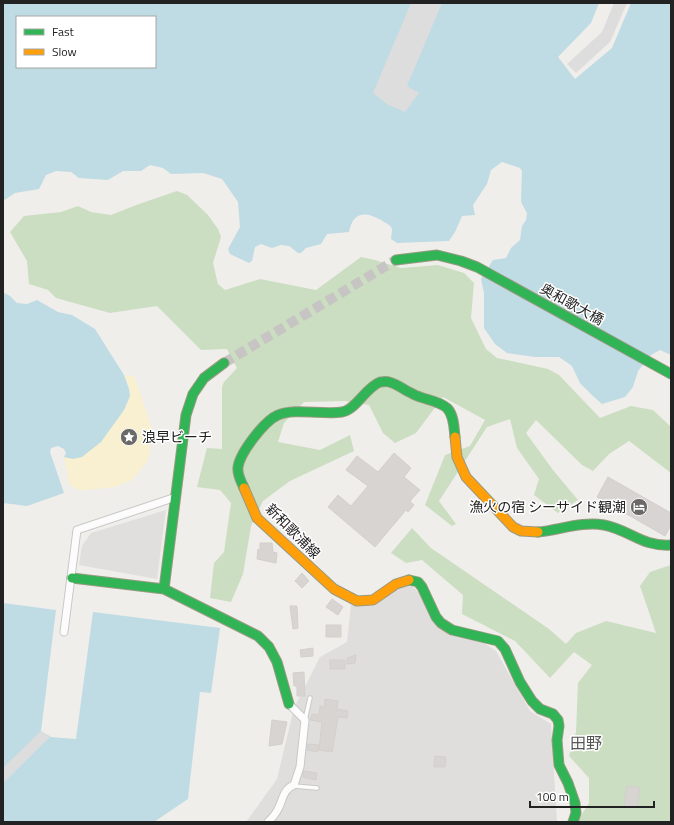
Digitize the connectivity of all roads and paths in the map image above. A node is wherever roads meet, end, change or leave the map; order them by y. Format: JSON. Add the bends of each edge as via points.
{"nodes":[{"id":1,"x":396,"y":260,"type":"tunnel mouth"},
{"id":2,"x":224,"y":363,"type":"tunnel mouth"},
{"id":3,"x":671,"y":374,"type":"edge"},
{"id":4,"x":176,"y":497,"type":"junction"},
{"id":5,"x":671,"y":545,"type":"edge"},
{"id":6,"x":72,"y":578,"type":"junction"},
{"id":7,"x":164,"y":589,"type":"junction"},
{"id":8,"x":64,"y":632,"type":"dead end"},
{"id":9,"x":310,"y":698,"type":"dead end"},
{"id":10,"x":289,"y":704,"type":"joint"},
{"id":11,"x":306,"y":720,"type":"junction"},
{"id":12,"x":294,"y":786,"type":"junction"},
{"id":13,"x":317,"y":788,"type":"dead end"},
{"id":14,"x":268,"y":822,"type":"edge"},
{"id":15,"x":573,"y":822,"type":"edge"}],
"edges":[{"from":1,"to":3,"type":"main road","name":"奥和歌大橋","via":[[437,255],[477,267]]},
{"from":2,"to":4,"type":"main road","via":[[204,378],[186,415]]},
{"from":4,"to":6,"type":"street","via":[[77,530]]},
{"from":4,"to":7,"type":"main road"},
{"from":5,"to":15,"type":"main road","name":"新和歌浦線","via":[[651,545],[616,529],[596,524],[535,532],[521,531],[508,521],[460,468],[453,421],[446,408],[383,381],[362,394],[350,409],[343,412],[299,412],[278,415],[267,422],[242,455],[238,475],[257,518],[334,589],[357,601],[367,601],[373,600],[403,581],[418,582],[441,623],[452,630],[498,641],[505,649],[532,701],[558,720],[559,765],[575,803],[576,814]]},
{"from":6,"to":7,"type":"main road"},
{"from":6,"to":8,"type":"street"},
{"from":7,"to":10,"type":"main road","via":[[258,636],[269,646],[277,662]]},
{"from":9,"to":11,"type":"lane"},
{"from":10,"to":11,"type":"street"},
{"from":11,"to":12,"type":"street","via":[[300,767]]},
{"from":12,"to":13,"type":"lane"},
{"from":12,"to":14,"type":"street","via":[[289,787],[278,810]]}]}
